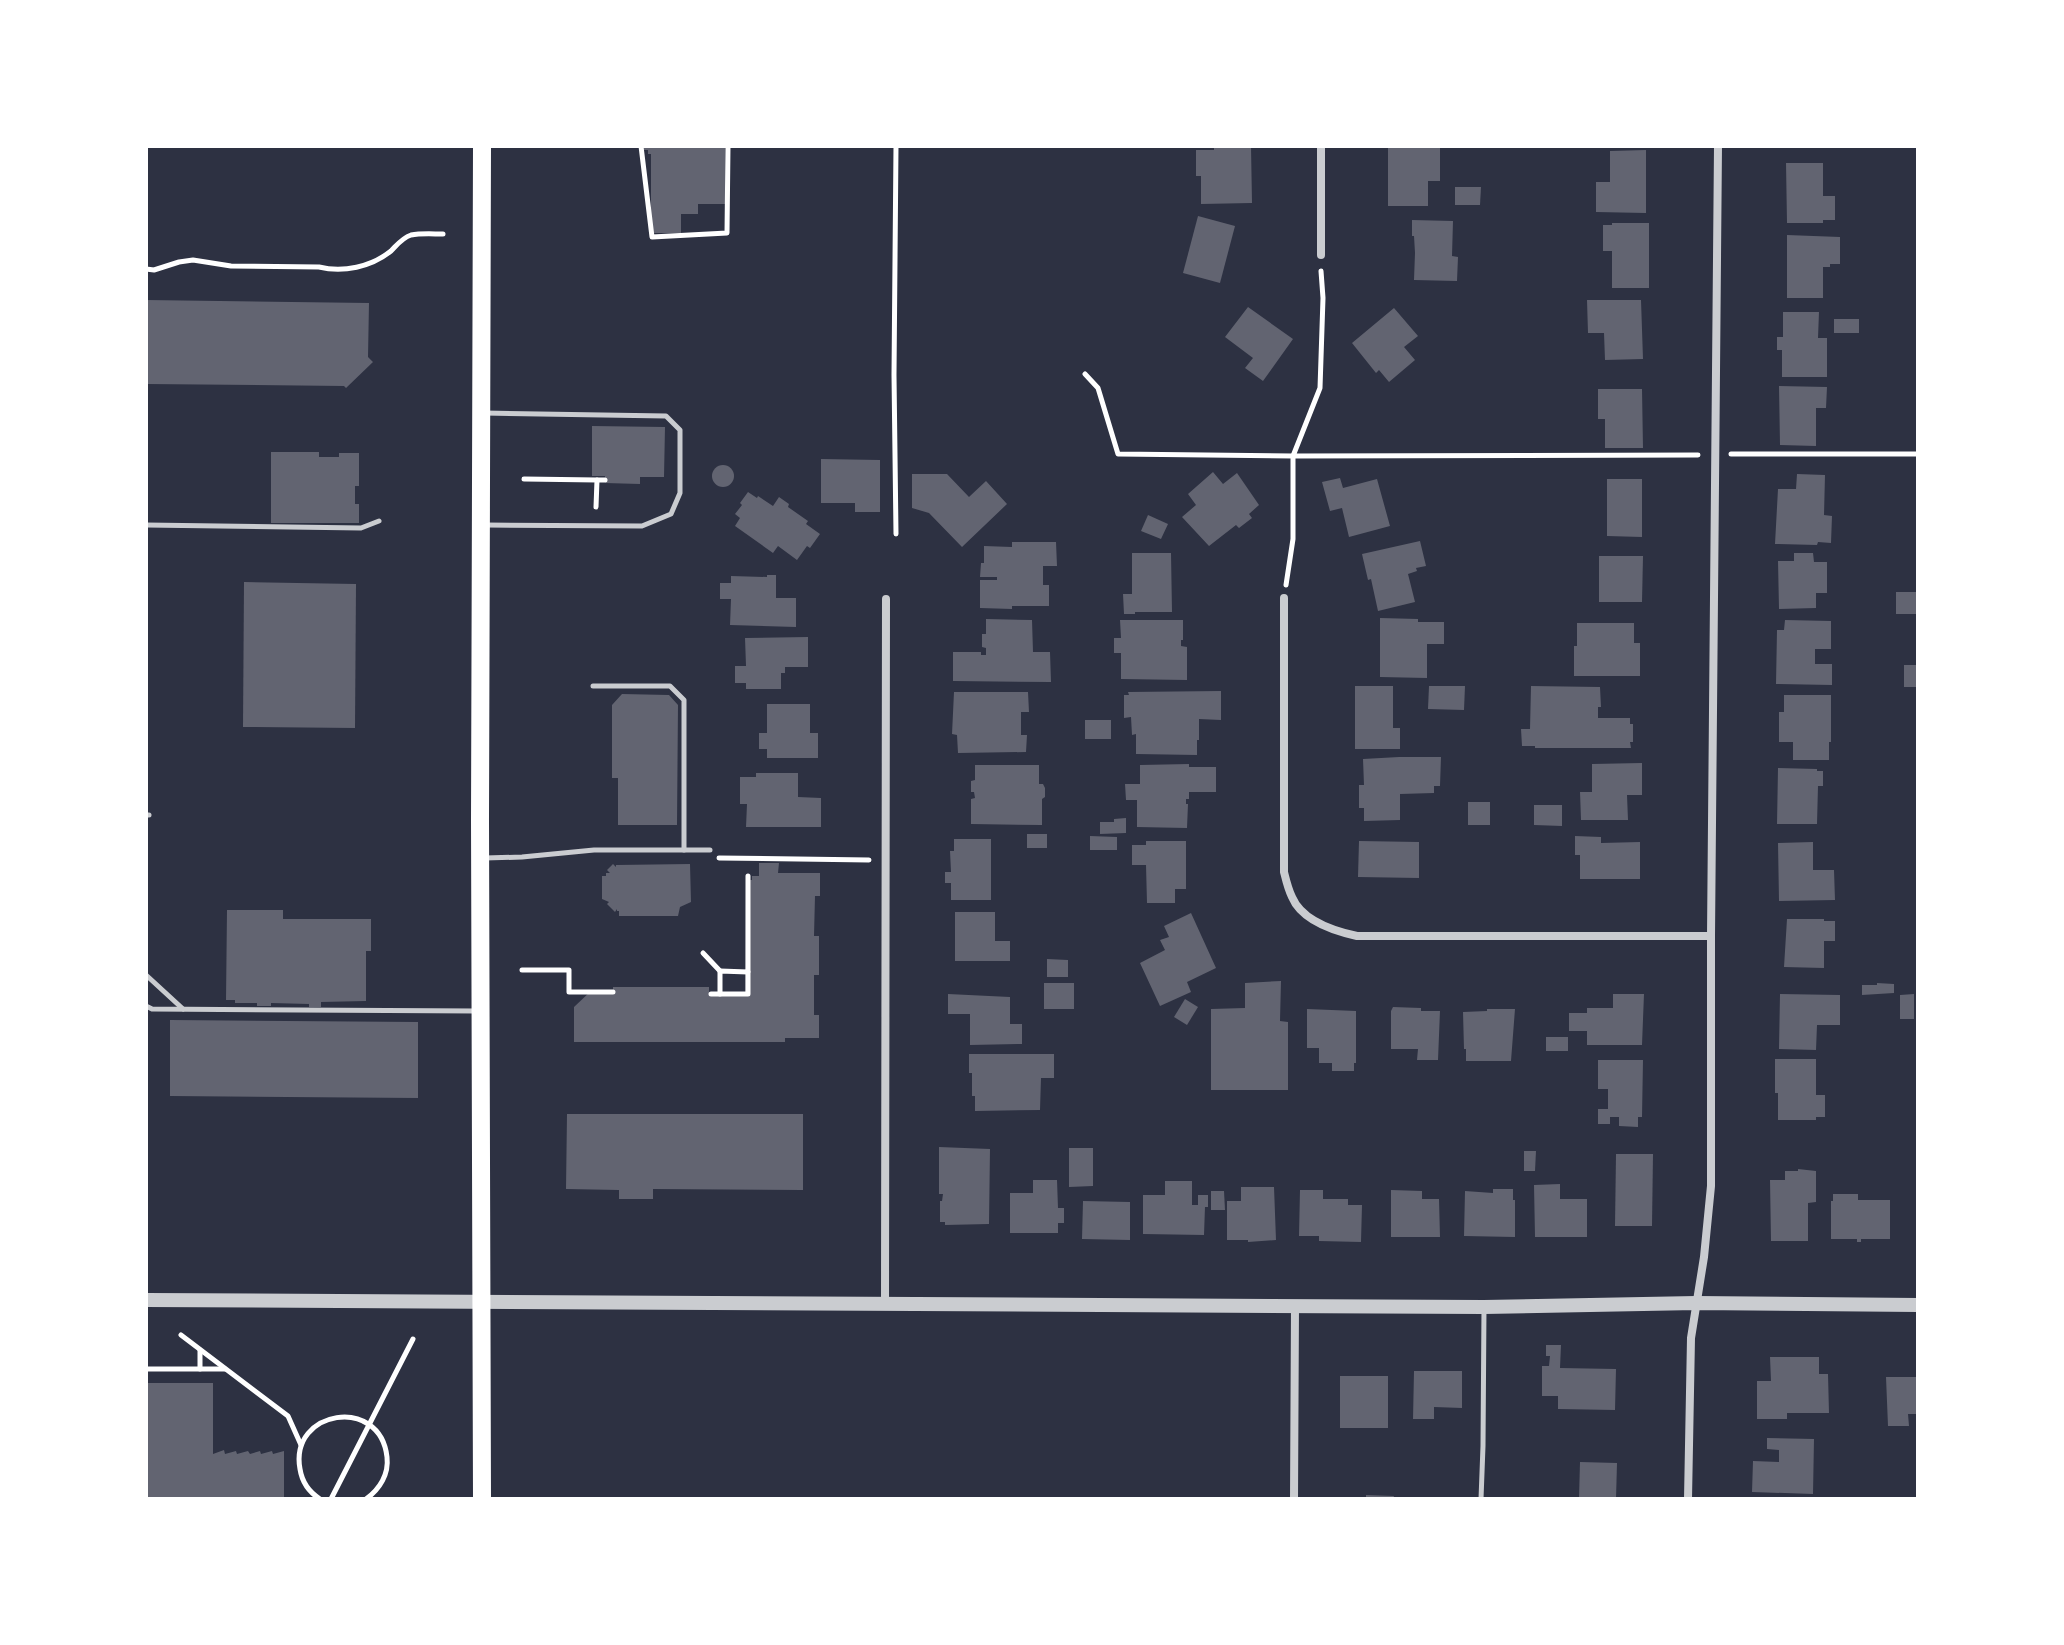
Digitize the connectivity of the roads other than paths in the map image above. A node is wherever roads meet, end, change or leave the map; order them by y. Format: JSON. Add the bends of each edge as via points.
{"nodes":[{"id":1,"x":482,"y":146,"type":"edge"},
{"id":2,"x":1321,"y":146,"type":"edge"},
{"id":3,"x":1718,"y":146,"type":"edge"},
{"id":4,"x":1321,"y":255,"type":"road end"},
{"id":5,"x":482,"y":413,"type":"junction"},
{"id":6,"x":379,"y":521,"type":"dead end"},
{"id":7,"x":146,"y":525,"type":"edge"},
{"id":8,"x":481,"y":525,"type":"junction"},
{"id":9,"x":1284,"y":598,"type":"road end"},
{"id":10,"x":886,"y":599,"type":"dead end"},
{"id":11,"x":593,"y":686,"type":"dead end"},
{"id":12,"x":684,"y":850,"type":"junction"},
{"id":13,"x":710,"y":850,"type":"dead end"},
{"id":14,"x":480,"y":859,"type":"junction"},
{"id":15,"x":1711,"y":936,"type":"junction"},
{"id":16,"x":146,"y":975,"type":"edge"},
{"id":17,"x":146,"y":1006,"type":"edge"},
{"id":18,"x":183,"y":1009,"type":"junction"},
{"id":19,"x":480,"y":1011,"type":"junction"},
{"id":20,"x":146,"y":1300,"type":"edge"},
{"id":21,"x":481,"y":1301,"type":"junction"},
{"id":22,"x":885,"y":1303,"type":"junction"},
{"id":23,"x":1696,"y":1303,"type":"junction"},
{"id":24,"x":1295,"y":1305,"type":"junction"},
{"id":25,"x":1918,"y":1305,"type":"edge"},
{"id":26,"x":1484,"y":1307,"type":"junction"},
{"id":27,"x":482,"y":1499,"type":"edge"},
{"id":28,"x":1294,"y":1499,"type":"edge"},
{"id":29,"x":1481,"y":1499,"type":"edge"},
{"id":30,"x":1688,"y":1499,"type":"edge"}],
"edges":[{"from":1,"to":5,"type":"highway"},
{"from":2,"to":4,"type":"street"},
{"from":3,"to":15,"type":"street"},
{"from":5,"to":8,"type":"highway"},
{"from":5,"to":8,"type":"lane","via":[[666,416],[680,430],[680,493],[671,514],[642,526]]},
{"from":6,"to":7,"type":"lane","via":[[361,528]]},
{"from":8,"to":14,"type":"highway"},
{"from":9,"to":15,"type":"street","via":[[1284,872],[1292,900],[1313,920],[1357,936]]},
{"from":10,"to":22,"type":"street"},
{"from":11,"to":12,"type":"lane","via":[[670,686],[684,700]]},
{"from":12,"to":13,"type":"lane"},
{"from":12,"to":14,"type":"lane"},
{"from":14,"to":19,"type":"highway"},
{"from":15,"to":23,"type":"street","via":[[1711,1186]]},
{"from":16,"to":18,"type":"lane"},
{"from":17,"to":18,"type":"lane"},
{"from":18,"to":19,"type":"lane"},
{"from":19,"to":21,"type":"highway"},
{"from":20,"to":21,"type":"street"},
{"from":21,"to":22,"type":"street"},
{"from":21,"to":27,"type":"highway"},
{"from":22,"to":24,"type":"street"},
{"from":23,"to":25,"type":"street"},
{"from":23,"to":26,"type":"street"},
{"from":23,"to":30,"type":"street"},
{"from":24,"to":26,"type":"street"},
{"from":24,"to":28,"type":"street"},
{"from":26,"to":29,"type":"lane"}]}
